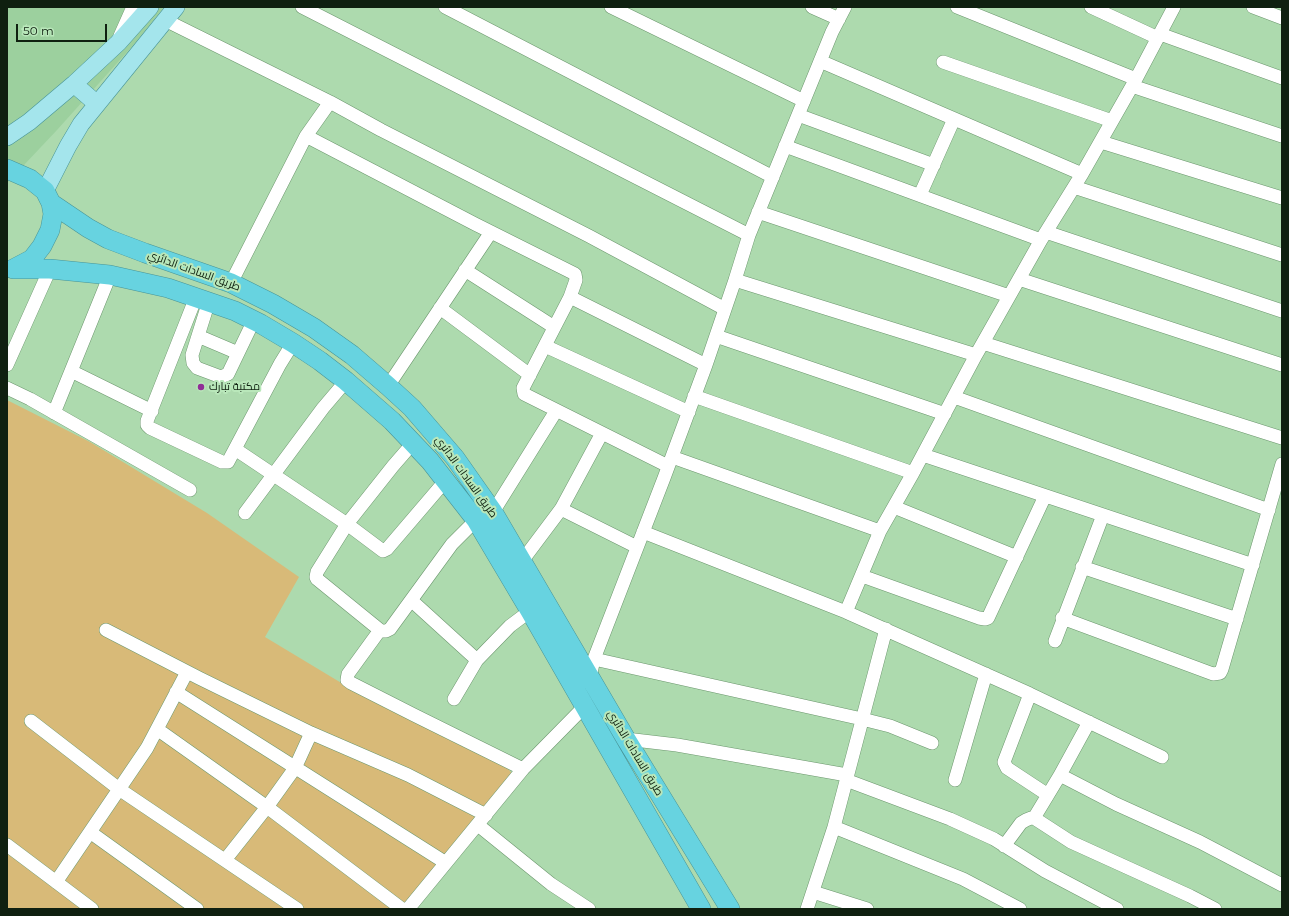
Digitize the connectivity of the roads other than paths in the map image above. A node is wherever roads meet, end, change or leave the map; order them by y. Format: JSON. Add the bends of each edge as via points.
{"nodes":[{"id":1,"x":133,"y":7,"type":"edge"},
{"id":2,"x":150,"y":7,"type":"edge"},
{"id":3,"x":176,"y":7,"type":"edge"},
{"id":4,"x":302,"y":7,"type":"edge"},
{"id":5,"x":445,"y":7,"type":"edge"},
{"id":6,"x":612,"y":7,"type":"edge"},
{"id":7,"x":812,"y":7,"type":"edge"},
{"id":8,"x":845,"y":7,"type":"edge"},
{"id":9,"x":956,"y":7,"type":"edge"},
{"id":10,"x":1091,"y":7,"type":"edge"},
{"id":11,"x":1174,"y":7,"type":"edge"},
{"id":12,"x":1253,"y":7,"type":"edge"},
{"id":13,"x":1282,"y":18,"type":"edge"},
{"id":14,"x":165,"y":20,"type":"junction"},
{"id":15,"x":839,"y":20,"type":"junction"},
{"id":16,"x":1159,"y":36,"type":"junction"},
{"id":17,"x":118,"y":42,"type":"junction"},
{"id":18,"x":820,"y":61,"type":"junction"},
{"id":19,"x":943,"y":62,"type":"dead end"},
{"id":20,"x":1282,"y":78,"type":"edge"},
{"id":21,"x":1134,"y":83,"type":"junction"},
{"id":22,"x":74,"y":84,"type":"junction"},
{"id":23,"x":804,"y":101,"type":"junction"},
{"id":24,"x":330,"y":102,"type":"junction"},
{"id":25,"x":97,"y":104,"type":"junction"},
{"id":26,"x":798,"y":115,"type":"junction"},
{"id":27,"x":954,"y":119,"type":"junction"},
{"id":28,"x":1112,"y":121,"type":"junction"},
{"id":29,"x":306,"y":136,"type":"junction"},
{"id":30,"x":1282,"y":136,"type":"edge"},
{"id":31,"x":7,"y":137,"type":"edge"},
{"id":32,"x":1100,"y":142,"type":"junction"},
{"id":33,"x":785,"y":146,"type":"junction"},
{"id":34,"x":934,"y":164,"type":"junction"},
{"id":35,"x":7,"y":170,"type":"edge"},
{"id":36,"x":1082,"y":174,"type":"junction"},
{"id":37,"x":773,"y":176,"type":"junction"},
{"id":38,"x":1074,"y":187,"type":"junction"},
{"id":39,"x":920,"y":195,"type":"junction"},
{"id":40,"x":48,"y":197,"type":"junction"},
{"id":41,"x":1282,"y":198,"type":"edge"},
{"id":42,"x":758,"y":212,"type":"junction"},
{"id":43,"x":491,"y":232,"type":"junction"},
{"id":44,"x":749,"y":235,"type":"junction"},
{"id":45,"x":1044,"y":236,"type":"junction"},
{"id":46,"x":145,"y":253,"type":"junction"},
{"id":47,"x":1282,"y":255,"type":"edge"},
{"id":48,"x":50,"y":269,"type":"junction"},
{"id":49,"x":10,"y":270,"type":"edge"},
{"id":50,"x":465,"y":270,"type":"junction"},
{"id":51,"x":110,"y":275,"type":"junction"},
{"id":52,"x":1019,"y":279,"type":"junction"},
{"id":53,"x":735,"y":280,"type":"junction"},
{"id":54,"x":140,"y":281,"type":"junction"},
{"id":55,"x":231,"y":283,"type":"junction"},
{"id":56,"x":1010,"y":296,"type":"junction"},
{"id":57,"x":570,"y":297,"type":"junction"},
{"id":58,"x":202,"y":299,"type":"junction"},
{"id":59,"x":440,"y":308,"type":"junction"},
{"id":60,"x":725,"y":309,"type":"junction"},
{"id":61,"x":1282,"y":311,"type":"edge"},
{"id":62,"x":254,"y":320,"type":"junction"},
{"id":63,"x":554,"y":327,"type":"junction"},
{"id":64,"x":198,"y":336,"type":"junction"},
{"id":65,"x":716,"y":336,"type":"junction"},
{"id":66,"x":293,"y":343,"type":"junction"},
{"id":67,"x":983,"y":343,"type":"junction"},
{"id":68,"x":544,"y":346,"type":"junction"},
{"id":69,"x":238,"y":353,"type":"junction"},
{"id":70,"x":976,"y":355,"type":"junction"},
{"id":71,"x":7,"y":365,"type":"edge"},
{"id":72,"x":706,"y":365,"type":"junction"},
{"id":73,"x":1282,"y":366,"type":"edge"},
{"id":74,"x":71,"y":371,"type":"junction"},
{"id":75,"x":530,"y":375,"type":"junction"},
{"id":76,"x":346,"y":381,"type":"junction"},
{"id":77,"x":388,"y":386,"type":"junction"},
{"id":78,"x":7,"y":388,"type":"edge"},
{"id":79,"x":694,"y":396,"type":"junction"},
{"id":80,"x":954,"y":397,"type":"junction"},
{"id":81,"x":152,"y":411,"type":"junction"},
{"id":82,"x":556,"y":411,"type":"junction"},
{"id":83,"x":688,"y":412,"type":"junction"},
{"id":84,"x":54,"y":413,"type":"junction"},
{"id":85,"x":945,"y":414,"type":"junction"},
{"id":86,"x":602,"y":433,"type":"junction"},
{"id":87,"x":1282,"y":438,"type":"edge"},
{"id":88,"x":414,"y":443,"type":"junction"},
{"id":89,"x":236,"y":449,"type":"junction"},
{"id":90,"x":923,"y":455,"type":"junction"},
{"id":91,"x":670,"y":462,"type":"junction"},
{"id":92,"x":1282,"y":464,"type":"edge"},
{"id":93,"x":913,"y":473,"type":"junction"},
{"id":94,"x":273,"y":475,"type":"junction"},
{"id":95,"x":446,"y":480,"type":"junction"},
{"id":96,"x":190,"y":490,"type":"dead end"},
{"id":97,"x":1045,"y":496,"type":"junction"},
{"id":98,"x":894,"y":507,"type":"junction"},
{"id":99,"x":561,"y":509,"type":"junction"},
{"id":100,"x":1269,"y":510,"type":"junction"},
{"id":101,"x":493,"y":512,"type":"junction"},
{"id":102,"x":245,"y":513,"type":"dead end"},
{"id":103,"x":1103,"y":515,"type":"junction"},
{"id":104,"x":476,"y":520,"type":"junction"},
{"id":105,"x":347,"y":524,"type":"junction"},
{"id":106,"x":880,"y":531,"type":"junction"},
{"id":107,"x":643,"y":532,"type":"junction"},
{"id":108,"x":637,"y":547,"type":"junction"},
{"id":109,"x":1017,"y":557,"type":"junction"},
{"id":110,"x":522,"y":561,"type":"junction"},
{"id":111,"x":1253,"y":565,"type":"junction"},
{"id":112,"x":1082,"y":567,"type":"junction"},
{"id":113,"x":862,"y":576,"type":"junction"},
{"id":114,"x":412,"y":600,"type":"junction"},
{"id":115,"x":530,"y":610,"type":"junction"},
{"id":116,"x":846,"y":612,"type":"junction"},
{"id":117,"x":1062,"y":618,"type":"junction"},
{"id":118,"x":1237,"y":619,"type":"junction"},
{"id":119,"x":886,"y":629,"type":"junction"},
{"id":120,"x":106,"y":630,"type":"dead end"},
{"id":121,"x":380,"y":630,"type":"junction"},
{"id":122,"x":1055,"y":641,"type":"dead end"},
{"id":123,"x":477,"y":660,"type":"junction"},
{"id":124,"x":592,"y":668,"type":"junction"},
{"id":125,"x":187,"y":672,"type":"junction"},
{"id":126,"x":986,"y":674,"type":"junction"},
{"id":127,"x":176,"y":692,"type":"junction"},
{"id":128,"x":1030,"y":694,"type":"junction"},
{"id":129,"x":454,"y":699,"type":"dead end"},
{"id":130,"x":585,"y":706,"type":"junction"},
{"id":131,"x":862,"y":719,"type":"junction"},
{"id":132,"x":31,"y":721,"type":"dead end"},
{"id":133,"x":1089,"y":722,"type":"junction"},
{"id":134,"x":157,"y":729,"type":"junction"},
{"id":135,"x":311,"y":733,"type":"junction"},
{"id":136,"x":626,"y":739,"type":"junction"},
{"id":137,"x":932,"y":742,"type":"dead end"},
{"id":138,"x":1162,"y":757,"type":"dead end"},
{"id":139,"x":295,"y":768,"type":"junction"},
{"id":140,"x":523,"y":769,"type":"junction"},
{"id":141,"x":1060,"y":776,"type":"junction"},
{"id":142,"x":847,"y":778,"type":"junction"},
{"id":143,"x":955,"y":780,"type":"dead end"},
{"id":144,"x":119,"y":788,"type":"junction"},
{"id":145,"x":1048,"y":795,"type":"junction"},
{"id":146,"x":267,"y":807,"type":"junction"},
{"id":147,"x":1034,"y":818,"type":"junction"},
{"id":148,"x":482,"y":820,"type":"junction"},
{"id":149,"x":834,"y":827,"type":"junction"},
{"id":150,"x":90,"y":832,"type":"junction"},
{"id":151,"x":7,"y":845,"type":"edge"},
{"id":152,"x":1004,"y":846,"type":"junction"},
{"id":153,"x":225,"y":860,"type":"junction"},
{"id":154,"x":446,"y":863,"type":"junction"},
{"id":155,"x":707,"y":872,"type":"junction"},
{"id":156,"x":56,"y":882,"type":"junction"},
{"id":157,"x":686,"y":882,"type":"junction"},
{"id":158,"x":1282,"y":885,"type":"edge"},
{"id":159,"x":813,"y":892,"type":"junction"},
{"id":160,"x":92,"y":909,"type":"edge"},
{"id":161,"x":197,"y":909,"type":"edge"},
{"id":162,"x":297,"y":909,"type":"edge"},
{"id":163,"x":402,"y":909,"type":"edge"},
{"id":164,"x":408,"y":909,"type":"edge"},
{"id":165,"x":589,"y":909,"type":"edge"},
{"id":166,"x":700,"y":909,"type":"edge"},
{"id":167,"x":730,"y":909,"type":"edge"},
{"id":168,"x":807,"y":909,"type":"edge"},
{"id":169,"x":867,"y":909,"type":"edge"},
{"id":170,"x":1020,"y":909,"type":"edge"},
{"id":171,"x":1117,"y":909,"type":"edge"},
{"id":172,"x":1215,"y":909,"type":"edge"}],
"edges":[{"from":1,"to":17,"type":"street"},
{"from":2,"to":17,"type":"main road"},
{"from":3,"to":14,"type":"main road"},
{"from":4,"to":44,"type":"street"},
{"from":5,"to":37,"type":"street"},
{"from":6,"to":23,"type":"street"},
{"from":7,"to":15,"type":"street"},
{"from":8,"to":15,"type":"street"},
{"from":9,"to":21,"type":"street"},
{"from":10,"to":16,"type":"street"},
{"from":11,"to":16,"type":"street"},
{"from":12,"to":13,"type":"street"},
{"from":14,"to":24,"type":"street"},
{"from":14,"to":25,"type":"main road"},
{"from":15,"to":18,"type":"street"},
{"from":16,"to":20,"type":"street"},
{"from":16,"to":21,"type":"street"},
{"from":17,"to":22,"type":"main road"},
{"from":18,"to":23,"type":"street"},
{"from":18,"to":27,"type":"street"},
{"from":19,"to":28,"type":"street"},
{"from":21,"to":28,"type":"street"},
{"from":21,"to":30,"type":"street"},
{"from":22,"to":25,"type":"main road"},
{"from":22,"to":31,"type":"main road"},
{"from":23,"to":26,"type":"street"},
{"from":24,"to":29,"type":"street"},
{"from":24,"to":60,"type":"street"},
{"from":25,"to":40,"type":"main road","via":[[68,146]]},
{"from":26,"to":33,"type":"street"},
{"from":26,"to":34,"type":"street"},
{"from":27,"to":34,"type":"street"},
{"from":27,"to":36,"type":"street"},
{"from":28,"to":32,"type":"street"},
{"from":29,"to":43,"type":"street"},
{"from":29,"to":55,"type":"street"},
{"from":32,"to":36,"type":"street"},
{"from":32,"to":41,"type":"street"},
{"from":33,"to":37,"type":"street"},
{"from":33,"to":39,"type":"street"},
{"from":34,"to":39,"type":"street"},
{"from":35,"to":40,"type":"highway","name":"طريق السادات الدائري","via":[[30,179]]},
{"from":36,"to":38,"type":"street"},
{"from":37,"to":42,"type":"street"},
{"from":38,"to":45,"type":"street"},
{"from":38,"to":47,"type":"street"},
{"from":39,"to":45,"type":"street"},
{"from":40,"to":46,"type":"highway","name":"طريق السادات الدائري","via":[[88,228],[108,239]]},
{"from":40,"to":49,"type":"highway","via":[[53,214],[50,230],[42,246],[32,259]]},
{"from":42,"to":44,"type":"street"},
{"from":42,"to":56,"type":"street"},
{"from":43,"to":50,"type":"street"},
{"from":43,"to":57,"type":"street","via":[[575,274],[576,280]]},
{"from":44,"to":53,"type":"street"},
{"from":45,"to":52,"type":"street"},
{"from":45,"to":61,"type":"street"},
{"from":46,"to":54,"type":"highway","via":[[136,258],[131,268],[135,278]]},
{"from":46,"to":55,"type":"highway","name":"طريق السادات الدائري"},
{"from":48,"to":49,"type":"highway","name":"طريق السادات الدائري"},
{"from":48,"to":51,"type":"highway","name":"طريق السادات الدائري"},
{"from":48,"to":71,"type":"street"},
{"from":50,"to":59,"type":"street"},
{"from":50,"to":63,"type":"street"},
{"from":51,"to":54,"type":"highway","name":"طريق السادات الدائري"},
{"from":51,"to":74,"type":"street"},
{"from":52,"to":56,"type":"street"},
{"from":52,"to":73,"type":"street"},
{"from":53,"to":60,"type":"street"},
{"from":53,"to":70,"type":"street"},
{"from":54,"to":58,"type":"highway","name":"طريق السادات الدائري"},
{"from":55,"to":77,"type":"highway","name":"طريق السادات الدائري","via":[[314,328],[352,355]]},
{"from":56,"to":67,"type":"street"},
{"from":57,"to":63,"type":"street"},
{"from":57,"to":72,"type":"street"},
{"from":58,"to":62,"type":"highway","name":"طريق السادات الدائري"},
{"from":58,"to":64,"type":"street"},
{"from":58,"to":81,"type":"street"},
{"from":59,"to":75,"type":"street"},
{"from":59,"to":77,"type":"street"},
{"from":60,"to":65,"type":"street"},
{"from":62,"to":66,"type":"highway","name":"طريق السادات الدائري"},
{"from":62,"to":69,"type":"street"},
{"from":63,"to":68,"type":"street"},
{"from":64,"to":69,"type":"street"},
{"from":64,"to":69,"type":"street","via":[[192,355],[197,368],[224,377]]},
{"from":65,"to":72,"type":"street"},
{"from":65,"to":85,"type":"street"},
{"from":66,"to":76,"type":"highway","name":"طريق السادات الدائري"},
{"from":66,"to":89,"type":"street"},
{"from":67,"to":70,"type":"street"},
{"from":67,"to":87,"type":"street"},
{"from":68,"to":75,"type":"street"},
{"from":68,"to":83,"type":"street"},
{"from":70,"to":80,"type":"street"},
{"from":72,"to":79,"type":"street"},
{"from":74,"to":81,"type":"street"},
{"from":74,"to":84,"type":"street"},
{"from":75,"to":82,"type":"street","via":[[523,388],[524,394]]},
{"from":76,"to":88,"type":"highway","name":"طريق السادات الدائري"},
{"from":76,"to":94,"type":"street"},
{"from":77,"to":101,"type":"highway","name":"طريق السادات الدائري","via":[[434,432]]},
{"from":78,"to":84,"type":"street"},
{"from":79,"to":83,"type":"street"},
{"from":79,"to":93,"type":"street"},
{"from":80,"to":85,"type":"street"},
{"from":80,"to":100,"type":"street"},
{"from":81,"to":89,"type":"street","via":[[147,421],[148,427],[222,462],[228,462]]},
{"from":82,"to":86,"type":"street"},
{"from":82,"to":101,"type":"street"},
{"from":83,"to":91,"type":"street"},
{"from":84,"to":96,"type":"street"},
{"from":85,"to":90,"type":"street"},
{"from":86,"to":91,"type":"street"},
{"from":86,"to":99,"type":"street"},
{"from":88,"to":95,"type":"highway","name":"طريق السادات الدائري"},
{"from":88,"to":105,"type":"street"},
{"from":89,"to":94,"type":"street"},
{"from":90,"to":93,"type":"street"},
{"from":90,"to":97,"type":"street"},
{"from":91,"to":106,"type":"street"},
{"from":91,"to":107,"type":"street"},
{"from":92,"to":100,"type":"street"},
{"from":93,"to":98,"type":"street"},
{"from":94,"to":102,"type":"street"},
{"from":94,"to":105,"type":"street"},
{"from":95,"to":104,"type":"highway","name":"طريق السادات الدائري"},
{"from":95,"to":105,"type":"street","via":[[383,551]]},
{"from":97,"to":103,"type":"street"},
{"from":97,"to":109,"type":"street"},
{"from":98,"to":106,"type":"street"},
{"from":98,"to":109,"type":"street"},
{"from":99,"to":108,"type":"street"},
{"from":99,"to":110,"type":"street"},
{"from":100,"to":111,"type":"street"},
{"from":101,"to":110,"type":"highway","name":"طريق السادات الدائري"},
{"from":103,"to":111,"type":"street"},
{"from":103,"to":112,"type":"street"},
{"from":104,"to":114,"type":"street","via":[[452,544]]},
{"from":104,"to":115,"type":"highway","name":"طريق السادات الدائري"},
{"from":105,"to":121,"type":"street","via":[[316,572],[316,577]]},
{"from":106,"to":113,"type":"street"},
{"from":107,"to":108,"type":"street"},
{"from":107,"to":116,"type":"street"},
{"from":108,"to":124,"type":"street"},
{"from":109,"to":113,"type":"street","via":[[990,616],[985,619]]},
{"from":110,"to":124,"type":"highway","name":"طريق السادات الدائري"},
{"from":111,"to":118,"type":"street"},
{"from":112,"to":117,"type":"street"},
{"from":112,"to":118,"type":"street"},
{"from":113,"to":116,"type":"street"},
{"from":114,"to":121,"type":"street","via":[[390,629]]},
{"from":114,"to":123,"type":"street"},
{"from":115,"to":123,"type":"street","via":[[510,626]]},
{"from":115,"to":130,"type":"highway","name":"طريق السادات الدائري"},
{"from":116,"to":119,"type":"street"},
{"from":117,"to":118,"type":"street","via":[[1217,674],[1222,669]]},
{"from":117,"to":122,"type":"street"},
{"from":119,"to":126,"type":"street"},
{"from":119,"to":131,"type":"street"},
{"from":120,"to":125,"type":"street"},
{"from":121,"to":140,"type":"street","via":[[348,674],[347,680]]},
{"from":123,"to":129,"type":"street"},
{"from":124,"to":131,"type":"street"},
{"from":124,"to":136,"type":"highway","name":"طريق السادات الدائري"},
{"from":125,"to":127,"type":"street"},
{"from":125,"to":135,"type":"street"},
{"from":126,"to":128,"type":"street"},
{"from":126,"to":143,"type":"street"},
{"from":127,"to":134,"type":"street"},
{"from":127,"to":139,"type":"street"},
{"from":128,"to":133,"type":"street"},
{"from":128,"to":145,"type":"street","via":[[1004,762],[1007,768]]},
{"from":130,"to":140,"type":"street"},
{"from":130,"to":157,"type":"highway","name":"طريق السادات الدائري"},
{"from":131,"to":137,"type":"street","via":[[890,726]]},
{"from":131,"to":142,"type":"street"},
{"from":132,"to":144,"type":"street"},
{"from":133,"to":138,"type":"street"},
{"from":133,"to":141,"type":"street"},
{"from":134,"to":144,"type":"street"},
{"from":134,"to":146,"type":"street"},
{"from":135,"to":139,"type":"street"},
{"from":135,"to":148,"type":"street","via":[[408,775]]},
{"from":136,"to":142,"type":"street","via":[[677,745]]},
{"from":136,"to":155,"type":"highway","name":"طريق السادات الدائري"},
{"from":139,"to":146,"type":"street"},
{"from":139,"to":154,"type":"street"},
{"from":140,"to":148,"type":"street"},
{"from":141,"to":145,"type":"street"},
{"from":141,"to":158,"type":"street","via":[[1200,842]]},
{"from":142,"to":149,"type":"street"},
{"from":142,"to":152,"type":"street","via":[[950,819]]},
{"from":144,"to":150,"type":"street"},
{"from":144,"to":153,"type":"street"},
{"from":145,"to":147,"type":"street"},
{"from":146,"to":153,"type":"street"},
{"from":146,"to":163,"type":"street"},
{"from":147,"to":152,"type":"street","via":[[1021,824]]},
{"from":147,"to":172,"type":"street","via":[[1071,842]]},
{"from":148,"to":154,"type":"street"},
{"from":148,"to":165,"type":"street","via":[[551,884]]},
{"from":149,"to":159,"type":"street"},
{"from":149,"to":170,"type":"street","via":[[963,879]]},
{"from":150,"to":156,"type":"street"},
{"from":150,"to":161,"type":"street"},
{"from":151,"to":156,"type":"street"},
{"from":152,"to":171,"type":"street"},
{"from":153,"to":162,"type":"street"},
{"from":154,"to":164,"type":"street"},
{"from":155,"to":157,"type":"highway","via":[[705,880],[698,885]]},
{"from":155,"to":167,"type":"highway","name":"طريق السادات الدائري"},
{"from":156,"to":160,"type":"street"},
{"from":157,"to":166,"type":"highway","name":"طريق السادات الدائري"},
{"from":159,"to":168,"type":"street"},
{"from":159,"to":169,"type":"street"}]}
